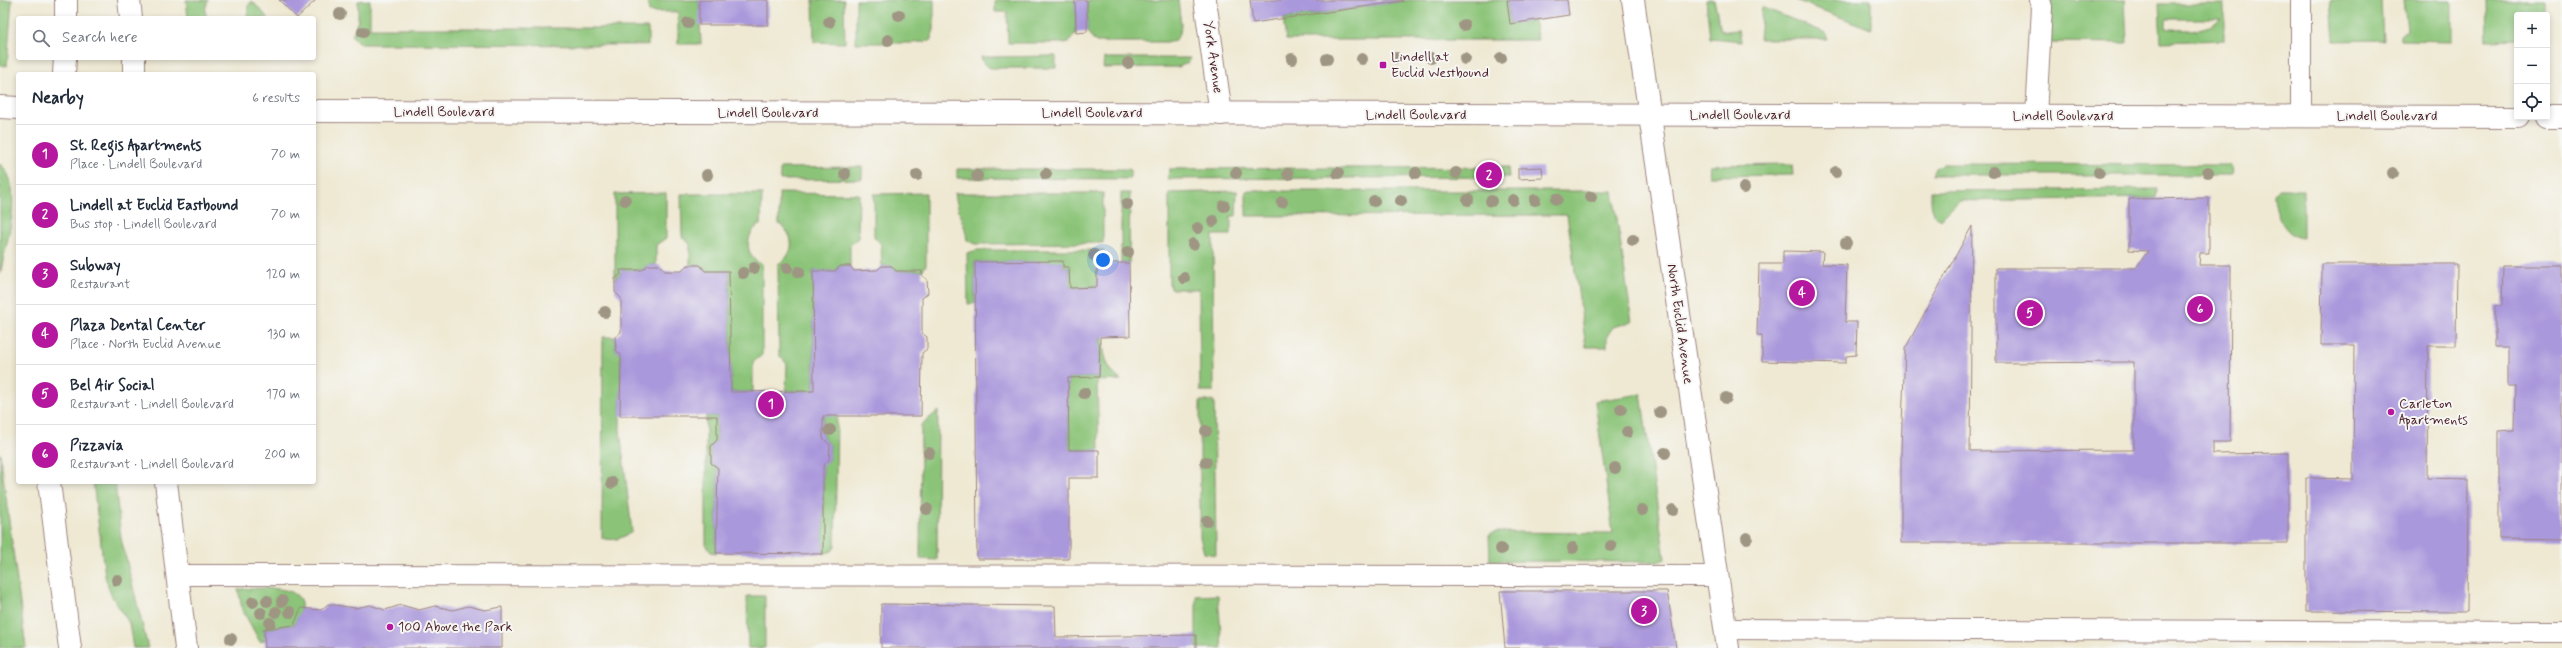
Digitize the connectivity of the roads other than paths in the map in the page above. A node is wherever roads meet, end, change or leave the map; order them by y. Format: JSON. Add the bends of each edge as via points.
{"nodes":[{"id":1,"x":66,"y":0,"type":"edge"},
{"id":2,"x":129,"y":0,"type":"edge"},
{"id":3,"x":1205,"y":0,"type":"edge"},
{"id":4,"x":1633,"y":0,"type":"edge"},
{"id":5,"x":2301,"y":0,"type":"edge"},
{"id":6,"x":2041,"y":3,"type":"edge"},
{"id":7,"x":66,"y":16,"type":"edge"},
{"id":8,"x":131,"y":16,"type":"edge"},
{"id":9,"x":65,"y":60,"type":"edge"},
{"id":10,"x":134,"y":60,"type":"edge"},
{"id":11,"x":64,"y":72,"type":"edge"},
{"id":12,"x":134,"y":72,"type":"edge"},
{"id":13,"x":0,"y":107,"type":"edge"},
{"id":14,"x":16,"y":108,"type":"edge"},
{"id":15,"x":316,"y":111,"type":"edge"},
{"id":16,"x":1221,"y":114,"type":"junction"},
{"id":17,"x":1650,"y":116,"type":"junction"},
{"id":18,"x":2036,"y":116,"type":"junction"},
{"id":19,"x":2300,"y":116,"type":"junction"},
{"id":20,"x":2562,"y":116,"type":"edge"},
{"id":21,"x":2514,"y":117,"type":"edge"},
{"id":22,"x":2550,"y":117,"type":"edge"},
{"id":23,"x":49,"y":484,"type":"edge"},
{"id":24,"x":166,"y":484,"type":"edge"},
{"id":25,"x":178,"y":575,"type":"junction"},
{"id":26,"x":1717,"y":576,"type":"junction"},
{"id":27,"x":2562,"y":632,"type":"edge"},
{"id":28,"x":1726,"y":638,"type":"edge"},
{"id":29,"x":70,"y":648,"type":"edge"},
{"id":30,"x":186,"y":648,"type":"edge"}],
"edges":[{"from":1,"to":7,"type":"main road"},
{"from":2,"to":8,"type":"main road"},
{"from":3,"to":16,"type":"main road","name":"York Avenue"},
{"from":4,"to":17,"type":"main road","name":"North Euclid Avenue"},
{"from":5,"to":19,"type":"lane"},
{"from":6,"to":18,"type":"lane"},
{"from":9,"to":11,"type":"main road"},
{"from":10,"to":12,"type":"main road"},
{"from":13,"to":14,"type":"main road"},
{"from":15,"to":16,"type":"main road","name":"Lindell Boulevard"},
{"from":16,"to":17,"type":"main road","name":"Lindell Boulevard"},
{"from":17,"to":18,"type":"main road","name":"Lindell Boulevard"},
{"from":17,"to":26,"type":"main road","name":"North Euclid Avenue"},
{"from":18,"to":19,"type":"main road","name":"Lindell Boulevard"},
{"from":19,"to":21,"type":"main road","name":"Lindell Boulevard"},
{"from":20,"to":22,"type":"main road"},
{"from":23,"to":29,"type":"main road"},
{"from":24,"to":25,"type":"main road"},
{"from":25,"to":26,"type":"lane"},
{"from":25,"to":30,"type":"main road"},
{"from":26,"to":28,"type":"main road","name":"North Euclid Avenue"},
{"from":27,"to":28,"type":"lane"}]}
